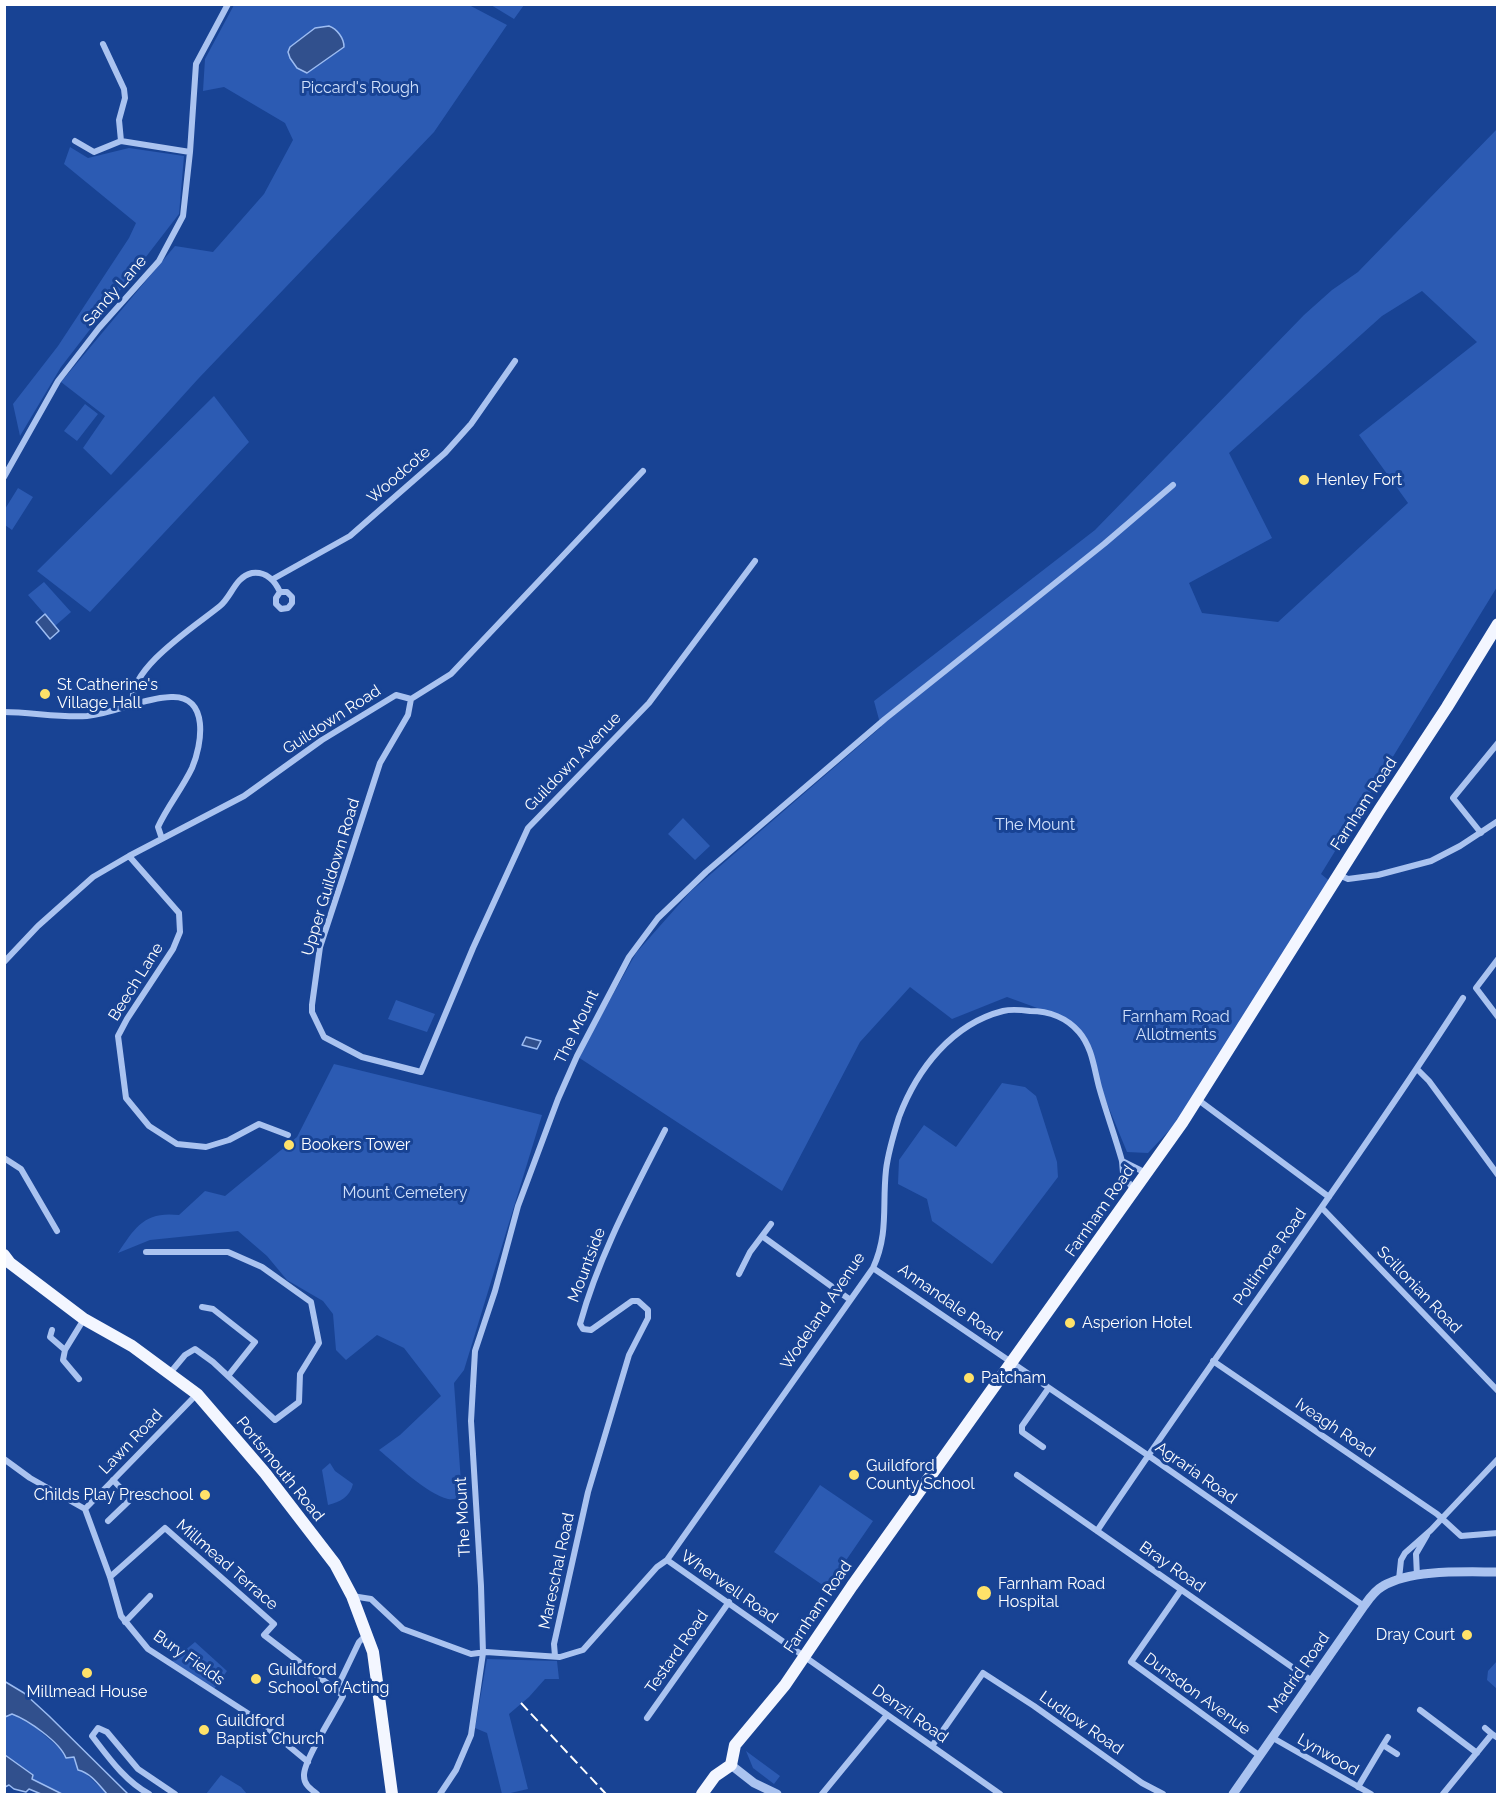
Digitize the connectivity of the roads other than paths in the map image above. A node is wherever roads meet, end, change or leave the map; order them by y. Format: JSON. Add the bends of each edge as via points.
{"nodes":[{"id":1,"x":228,"y":4,"type":"edge"},
{"id":2,"x":103,"y":44,"type":"dead end"},
{"id":3,"x":75,"y":141,"type":"dead end"},
{"id":4,"x":121,"y":141,"type":"junction"},
{"id":5,"x":190,"y":152,"type":"junction"},
{"id":6,"x":515,"y":361,"type":"dead end"},
{"id":7,"x":643,"y":471,"type":"dead end"},
{"id":8,"x":4,"y":477,"type":"edge"},
{"id":9,"x":1173,"y":485,"type":"dead end"},
{"id":10,"x":755,"y":561,"type":"dead end"},
{"id":11,"x":273,"y":579,"type":"junction"},
{"id":12,"x":280,"y":592,"type":"dead end"},
{"id":13,"x":1497,"y":624,"type":"edge"},
{"id":14,"x":411,"y":699,"type":"junction"},
{"id":15,"x":133,"y":703,"type":"junction"},
{"id":16,"x":4,"y":712,"type":"edge"},
{"id":17,"x":1497,"y":743,"type":"edge"},
{"id":18,"x":1497,"y":821,"type":"edge"},
{"id":19,"x":1481,"y":833,"type":"junction"},
{"id":20,"x":162,"y":839,"type":"junction"},
{"id":21,"x":129,"y":856,"type":"junction"},
{"id":22,"x":1339,"y":875,"type":"junction"},
{"id":23,"x":1497,"y":959,"type":"edge"},
{"id":24,"x":4,"y":962,"type":"edge"},
{"id":25,"x":1463,"y":998,"type":"dead end"},
{"id":26,"x":1497,"y":1017,"type":"edge"},
{"id":27,"x":1417,"y":1069,"type":"junction"},
{"id":28,"x":421,"y":1072,"type":"joint"},
{"id":29,"x":1197,"y":1099,"type":"junction"},
{"id":30,"x":665,"y":1130,"type":"dead end"},
{"id":31,"x":288,"y":1136,"type":"dead end"},
{"id":32,"x":4,"y":1158,"type":"edge"},
{"id":33,"x":1122,"y":1161,"type":"junction"},
{"id":34,"x":1147,"y":1173,"type":"junction"},
{"id":35,"x":1497,"y":1175,"type":"edge"},
{"id":36,"x":1134,"y":1192,"type":"junction"},
{"id":37,"x":1329,"y":1197,"type":"junction"},
{"id":38,"x":1322,"y":1208,"type":"junction"},
{"id":39,"x":771,"y":1224,"type":"dead end"},
{"id":40,"x":57,"y":1231,"type":"dead end"},
{"id":41,"x":762,"y":1236,"type":"junction"},
{"id":42,"x":146,"y":1252,"type":"dead end"},
{"id":43,"x":4,"y":1255,"type":"edge"},
{"id":44,"x":873,"y":1268,"type":"junction"},
{"id":45,"x":739,"y":1274,"type":"dead end"},
{"id":46,"x":849,"y":1299,"type":"junction"},
{"id":47,"x":202,"y":1307,"type":"dead end"},
{"id":48,"x":84,"y":1319,"type":"junction"},
{"id":49,"x":52,"y":1330,"type":"dead end"},
{"id":50,"x":65,"y":1350,"type":"junction"},
{"id":51,"x":1213,"y":1361,"type":"junction"},
{"id":52,"x":1012,"y":1362,"type":"junction"},
{"id":53,"x":170,"y":1373,"type":"junction"},
{"id":54,"x":228,"y":1376,"type":"junction"},
{"id":55,"x":79,"y":1379,"type":"dead end"},
{"id":56,"x":1048,"y":1389,"type":"junction"},
{"id":57,"x":1497,"y":1391,"type":"edge"},
{"id":58,"x":197,"y":1394,"type":"junction"},
{"id":59,"x":1043,"y":1447,"type":"dead end"},
{"id":60,"x":1149,"y":1456,"type":"junction"},
{"id":61,"x":4,"y":1459,"type":"edge"},
{"id":62,"x":1497,"y":1459,"type":"edge"},
{"id":63,"x":1017,"y":1475,"type":"dead end"},
{"id":64,"x":113,"y":1480,"type":"junction"},
{"id":65,"x":588,"y":1492,"type":"joint"},
{"id":66,"x":85,"y":1509,"type":"junction"},
{"id":67,"x":1442,"y":1518,"type":"junction"},
{"id":68,"x":108,"y":1521,"type":"dead end"},
{"id":69,"x":1431,"y":1530,"type":"junction"},
{"id":70,"x":1097,"y":1531,"type":"junction"},
{"id":71,"x":1497,"y":1533,"type":"edge"},
{"id":72,"x":667,"y":1560,"type":"junction"},
{"id":73,"x":1497,"y":1572,"type":"edge"},
{"id":74,"x":1417,"y":1576,"type":"junction"},
{"id":75,"x":110,"y":1577,"type":"junction"},
{"id":76,"x":1399,"y":1579,"type":"junction"},
{"id":77,"x":1181,"y":1590,"type":"junction"},
{"id":78,"x":150,"y":1596,"type":"dead end"},
{"id":79,"x":352,"y":1596,"type":"junction"},
{"id":80,"x":729,"y":1602,"type":"junction"},
{"id":81,"x":1364,"y":1606,"type":"junction"},
{"id":82,"x":125,"y":1622,"type":"junction"},
{"id":83,"x":367,"y":1634,"type":"junction"},
{"id":84,"x":483,"y":1653,"type":"junction"},
{"id":85,"x":555,"y":1656,"type":"junction"},
{"id":86,"x":804,"y":1657,"type":"junction"},
{"id":87,"x":1312,"y":1681,"type":"junction"},
{"id":88,"x":336,"y":1690,"type":"junction"},
{"id":89,"x":1434,"y":1708,"type":"dead end"},
{"id":90,"x":1420,"y":1710,"type":"dead end"},
{"id":91,"x":887,"y":1715,"type":"junction"},
{"id":92,"x":1428,"y":1715,"type":"junction"},
{"id":93,"x":646,"y":1718,"type":"dead end"},
{"id":94,"x":1485,"y":1728,"type":"dead end"},
{"id":95,"x":1495,"y":1736,"type":"edge"},
{"id":96,"x":1388,"y":1737,"type":"dead end"},
{"id":97,"x":1273,"y":1738,"type":"junction"},
{"id":98,"x":1383,"y":1745,"type":"junction"},
{"id":99,"x":932,"y":1746,"type":"junction"},
{"id":100,"x":1477,"y":1753,"type":"junction"},
{"id":101,"x":1397,"y":1754,"type":"dead end"},
{"id":102,"x":1260,"y":1756,"type":"junction"},
{"id":103,"x":308,"y":1762,"type":"junction"},
{"id":104,"x":731,"y":1765,"type":"junction"},
{"id":105,"x":1358,"y":1787,"type":"junction"},
{"id":106,"x":149,"y":1794,"type":"edge"},
{"id":107,"x":175,"y":1794,"type":"edge"},
{"id":108,"x":317,"y":1794,"type":"edge"},
{"id":109,"x":392,"y":1794,"type":"edge"},
{"id":110,"x":440,"y":1794,"type":"edge"},
{"id":111,"x":703,"y":1794,"type":"edge"},
{"id":112,"x":777,"y":1794,"type":"edge"},
{"id":113,"x":822,"y":1794,"type":"edge"},
{"id":114,"x":1000,"y":1794,"type":"edge"},
{"id":115,"x":1162,"y":1794,"type":"edge"},
{"id":116,"x":1233,"y":1794,"type":"edge"},
{"id":117,"x":1371,"y":1794,"type":"edge"},
{"id":118,"x":1443,"y":1794,"type":"edge"}],
"edges":[{"from":1,"to":5,"type":"street","name":"Sandy Lane","via":[[196,64]]},
{"from":2,"to":4,"type":"street","via":[[124,89],[119,120]]},
{"from":3,"to":4,"type":"street","via":[[94,152]]},
{"from":4,"to":5,"type":"street"},
{"from":5,"to":8,"type":"street","name":"Sandy Lane","via":[[183,216],[159,261],[58,381]]},
{"from":6,"to":11,"type":"street","name":"Woodcote","via":[[471,424],[445,453],[350,536]]},
{"from":7,"to":14,"type":"street","name":"Guildown Road","via":[[451,674]]},
{"from":9,"to":84,"type":"street","name":"The Mount","via":[[885,719],[723,857],[658,918],[629,957],[558,1099],[523,1191],[475,1351],[471,1421]]},
{"from":10,"to":28,"type":"street","name":"Guildown Avenue","via":[[649,703],[528,828]]},
{"from":11,"to":12,"type":"street"},
{"from":11,"to":15,"type":"street","via":[[254,573],[241,578],[222,604],[176,638],[152,662],[135,687]]},
{"from":13,"to":22,"type":"main road","name":"Farnham Road"},
{"from":14,"to":20,"type":"street","name":"Guildown Road","via":[[396,695],[322,740],[244,796]]},
{"from":14,"to":28,"type":"street","name":"Upper Guildown Road","via":[[408,715],[380,763],[320,947],[312,1012],[324,1037],[362,1057]]},
{"from":15,"to":16,"type":"street","via":[[85,716]]},
{"from":15,"to":20,"type":"street","via":[[171,696],[185,698],[201,718],[197,755],[158,827]]},
{"from":17,"to":19,"type":"street","via":[[1453,798]]},
{"from":18,"to":19,"type":"street"},
{"from":19,"to":22,"type":"street","via":[[1431,861],[1378,875],[1348,879]]},
{"from":20,"to":21,"type":"street","name":"Guildown Road"},
{"from":21,"to":24,"type":"street","name":"Guildown Road","via":[[93,877]]},
{"from":21,"to":31,"type":"street","name":"Beech Lane","via":[[179,913],[180,932],[173,950],[118,1036],[126,1098],[149,1126],[177,1144],[206,1147],[259,1124]]},
{"from":22,"to":29,"type":"main road","name":"Farnham Road"},
{"from":23,"to":26,"type":"street","via":[[1476,988]]},
{"from":25,"to":27,"type":"street","name":"Poltimore Road"},
{"from":27,"to":35,"type":"street","via":[[1430,1081]]},
{"from":27,"to":37,"type":"street","name":"Poltimore Road"},
{"from":29,"to":34,"type":"main road","name":"Farnham Road"},
{"from":29,"to":37,"type":"street"},
{"from":30,"to":65,"type":"street","name":"Mountside","via":[[622,1213],[589,1289],[580,1324],[591,1330],[632,1301],[643,1304],[648,1314],[629,1355]]},
{"from":32,"to":40,"type":"street","via":[[21,1169]]},
{"from":33,"to":34,"type":"street"},
{"from":33,"to":36,"type":"street","name":"Wodeland Avenue","via":[[1123,1173]]},
{"from":33,"to":44,"type":"street","name":"Wodeland Avenue","via":[[1096,1070],[1079,1032],[1062,1017],[1037,1011],[1005,1010],[975,1022],[944,1044],[919,1075],[899,1117],[886,1169],[885,1229]]},
{"from":34,"to":36,"type":"main road","name":"Farnham Road"},
{"from":36,"to":52,"type":"main road","name":"Farnham Road"},
{"from":37,"to":38,"type":"street","name":"Poltimore Road"},
{"from":38,"to":51,"type":"street","name":"Poltimore Road"},
{"from":38,"to":57,"type":"street","name":"Scillonian Road"},
{"from":39,"to":41,"type":"street"},
{"from":41,"to":45,"type":"street"},
{"from":41,"to":46,"type":"street"},
{"from":42,"to":54,"type":"street","via":[[228,1252],[262,1267],[311,1302],[320,1343],[300,1374],[299,1401],[275,1420]]},
{"from":43,"to":48,"type":"main road","name":"Portsmouth Road"},
{"from":44,"to":46,"type":"street","name":"Wodeland Avenue"},
{"from":44,"to":52,"type":"street","name":"Annandale Road"},
{"from":46,"to":72,"type":"street","name":"Wodeland Avenue"},
{"from":47,"to":54,"type":"street","via":[[213,1309],[255,1342]]},
{"from":48,"to":50,"type":"street"},
{"from":48,"to":53,"type":"main road","name":"Portsmouth Road"},
{"from":49,"to":50,"type":"street","via":[[50,1337]]},
{"from":50,"to":55,"type":"street","via":[[63,1360]]},
{"from":51,"to":60,"type":"street","name":"Poltimore Road"},
{"from":51,"to":67,"type":"street","name":"Iveagh Road"},
{"from":52,"to":56,"type":"street","name":"Agraria Road"},
{"from":52,"to":86,"type":"main road","name":"Farnham Road"},
{"from":53,"to":54,"type":"street","via":[[195,1349]]},
{"from":53,"to":58,"type":"main road","name":"Portsmouth Road"},
{"from":56,"to":59,"type":"street","via":[[1022,1426],[1022,1432]]},
{"from":56,"to":60,"type":"street","name":"Agraria Road"},
{"from":58,"to":64,"type":"street","name":"Lawn Road"},
{"from":58,"to":79,"type":"main road","name":"Portsmouth Road","via":[[265,1473],[335,1564]]},
{"from":60,"to":70,"type":"street","name":"Poltimore Road"},
{"from":60,"to":81,"type":"street","name":"Agraria Road"},
{"from":61,"to":66,"type":"street"},
{"from":62,"to":67,"type":"street"},
{"from":63,"to":70,"type":"street","name":"Bray Road"},
{"from":64,"to":66,"type":"street","name":"Lawn Road"},
{"from":64,"to":68,"type":"street","via":[[130,1500]]},
{"from":65,"to":85,"type":"street","name":"Mareschal Road"},
{"from":66,"to":75,"type":"street","name":"Bury Fields"},
{"from":67,"to":69,"type":"street"},
{"from":67,"to":71,"type":"street","name":"Iveagh Road","via":[[1461,1536]]},
{"from":69,"to":74,"type":"street","via":[[1416,1554]]},
{"from":69,"to":76,"type":"street","via":[[1405,1552]]},
{"from":70,"to":77,"type":"street","name":"Bray Road"},
{"from":72,"to":80,"type":"street","name":"Wherwell Road"},
{"from":72,"to":85,"type":"street","name":"Wodeland Avenue","via":[[583,1650]]},
{"from":73,"to":74,"type":"street"},
{"from":74,"to":76,"type":"street"},
{"from":75,"to":82,"type":"street","name":"Bury Fields"},
{"from":75,"to":88,"type":"street","name":"Millmead Terrace","via":[[165,1528],[274,1624],[264,1635]]},
{"from":76,"to":81,"type":"street","name":"Madrid Road","via":[[1381,1587]]},
{"from":77,"to":87,"type":"street","name":"Bray Road"},
{"from":77,"to":102,"type":"street","name":"Dunsdon Avenue","via":[[1131,1662]]},
{"from":78,"to":82,"type":"street"},
{"from":79,"to":83,"type":"main road","name":"Portsmouth Road"},
{"from":79,"to":84,"type":"street","name":"Wodeland Avenue","via":[[371,1599],[403,1629],[471,1654]]},
{"from":80,"to":86,"type":"street","name":"Wherwell Road"},
{"from":80,"to":93,"type":"street","name":"Testard Road"},
{"from":81,"to":87,"type":"street","name":"Madrid Road"},
{"from":82,"to":103,"type":"street","name":"Bury Fields","via":[[148,1649],[255,1718]]},
{"from":83,"to":88,"type":"street","via":[[359,1642]]},
{"from":83,"to":109,"type":"main road","name":"Portsmouth Road","via":[[377,1671]]},
{"from":84,"to":85,"type":"street","name":"Wodeland Avenue"},
{"from":84,"to":110,"type":"street","name":"The Mount","via":[[471,1735],[456,1770]]},
{"from":86,"to":91,"type":"street","name":"Denzil Road"},
{"from":86,"to":104,"type":"main road","name":"Farnham Road","via":[[735,1745]]},
{"from":87,"to":97,"type":"street","name":"Madrid Road"},
{"from":88,"to":103,"type":"street","via":[[344,1696]]},
{"from":89,"to":92,"type":"street"},
{"from":90,"to":92,"type":"street"},
{"from":91,"to":99,"type":"street","name":"Denzil Road"},
{"from":91,"to":113,"type":"street"},
{"from":92,"to":100,"type":"street"},
{"from":94,"to":95,"type":"street"},
{"from":95,"to":100,"type":"street"},
{"from":96,"to":98,"type":"street"},
{"from":97,"to":102,"type":"street","name":"Madrid Road"},
{"from":97,"to":105,"type":"street","name":"Lynwood"},
{"from":98,"to":101,"type":"street"},
{"from":98,"to":105,"type":"street"},
{"from":99,"to":114,"type":"street","name":"Denzil Road"},
{"from":99,"to":115,"type":"street","name":"Ludlow Road","via":[[983,1673]]},
{"from":100,"to":118,"type":"street"},
{"from":102,"to":116,"type":"street","name":"Madrid Road"},
{"from":103,"to":108,"type":"street","via":[[304,1776],[307,1786]]},
{"from":104,"to":111,"type":"main road","name":"Farnham Road","via":[[715,1776]]},
{"from":104,"to":112,"type":"street"},
{"from":105,"to":117,"type":"street","name":"Lynwood"},
{"from":106,"to":107,"type":"street","via":[[116,1766],[92,1736],[98,1728],[107,1732],[138,1769]]}]}
